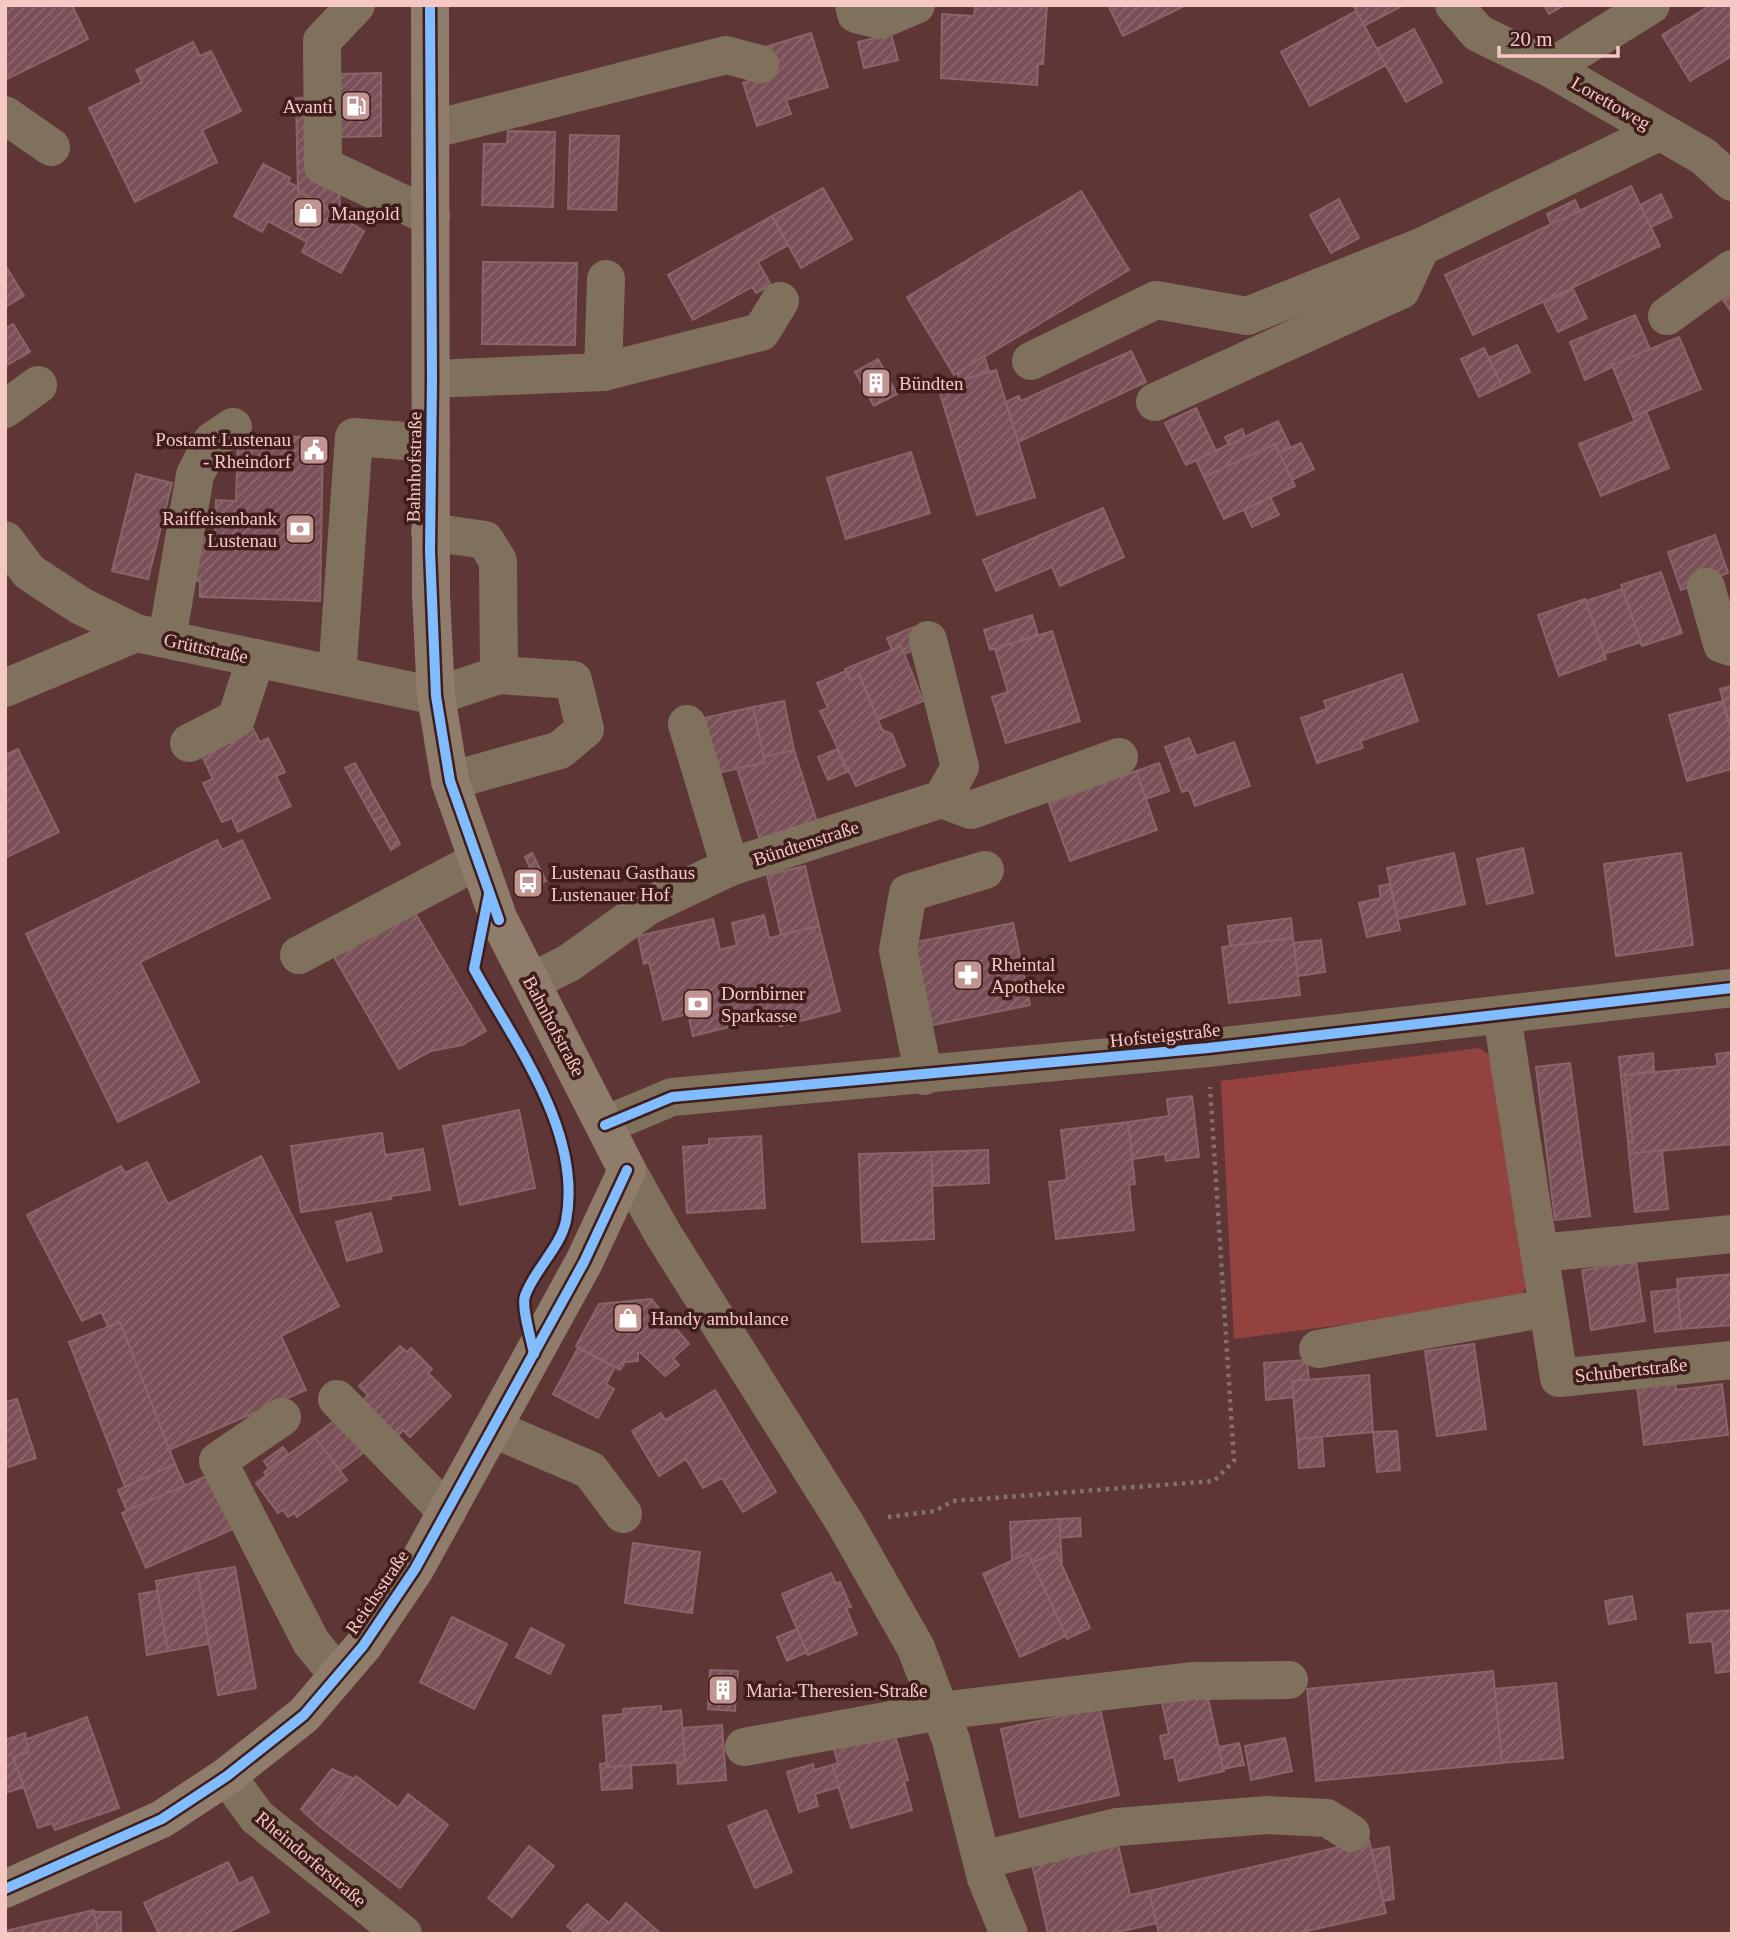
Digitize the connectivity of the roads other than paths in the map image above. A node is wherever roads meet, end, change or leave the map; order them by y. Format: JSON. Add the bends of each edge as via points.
{"nodes":[{"id":1,"x":356,"y":5,"type":"edge"},
{"id":2,"x":430,"y":5,"type":"edge"},
{"id":3,"x":854,"y":5,"type":"edge"},
{"id":4,"x":916,"y":5,"type":"edge"},
{"id":5,"x":1454,"y":5,"type":"edge"},
{"id":6,"x":1651,"y":5,"type":"edge"},
{"id":7,"x":760,"y":64,"type":"dead end"},
{"id":8,"x":1550,"y":68,"type":"junction"},
{"id":9,"x":5,"y":116,"type":"edge"},
{"id":10,"x":429,"y":130,"type":"junction"},
{"id":11,"x":1659,"y":132,"type":"junction"},
{"id":12,"x":51,"y":147,"type":"dead end"},
{"id":13,"x":1732,"y":182,"type":"edge"},
{"id":14,"x":431,"y":217,"type":"junction"},
{"id":15,"x":1421,"y":247,"type":"junction"},
{"id":16,"x":1732,"y":269,"type":"edge"},
{"id":17,"x":606,"y":279,"type":"dead end"},
{"id":18,"x":780,"y":301,"type":"dead end"},
{"id":19,"x":1667,"y":316,"type":"dead end"},
{"id":20,"x":1031,"y":361,"type":"dead end"},
{"id":21,"x":603,"y":372,"type":"junction"},
{"id":22,"x":432,"y":379,"type":"junction"},
{"id":23,"x":38,"y":385,"type":"dead end"},
{"id":24,"x":1155,"y":402,"type":"dead end"},
{"id":25,"x":5,"y":409,"type":"edge"},
{"id":26,"x":233,"y":427,"type":"dead end"},
{"id":27,"x":431,"y":443,"type":"junction"},
{"id":28,"x":430,"y":532,"type":"junction"},
{"id":29,"x":5,"y":540,"type":"edge"},
{"id":30,"x":1706,"y":587,"type":"dead end"},
{"id":31,"x":151,"y":636,"type":"junction"},
{"id":32,"x":928,"y":640,"type":"dead end"},
{"id":33,"x":1732,"y":647,"type":"edge"},
{"id":34,"x":256,"y":658,"type":"junction"},
{"id":35,"x":337,"y":675,"type":"junction"},
{"id":36,"x":499,"y":675,"type":"junction"},
{"id":37,"x":5,"y":688,"type":"edge"},
{"id":38,"x":436,"y":696,"type":"junction"},
{"id":39,"x":687,"y":724,"type":"dead end"},
{"id":40,"x":189,"y":743,"type":"dead end"},
{"id":41,"x":1119,"y":757,"type":"dead end"},
{"id":42,"x":450,"y":782,"type":"junction"},
{"id":43,"x":942,"y":799,"type":"junction"},
{"id":44,"x":477,"y":861,"type":"junction"},
{"id":45,"x":730,"y":867,"type":"junction"},
{"id":46,"x":985,"y":870,"type":"dead end"},
{"id":47,"x":300,"y":956,"type":"dead end"},
{"id":48,"x":531,"y":982,"type":"junction"},
{"id":49,"x":1732,"y":988,"type":"edge"},
{"id":50,"x":1502,"y":1016,"type":"junction"},
{"id":51,"x":924,"y":1076,"type":"junction"},
{"id":52,"x":606,"y":1125,"type":"junction"},
{"id":53,"x":627,"y":1170,"type":"junction"},
{"id":54,"x":1732,"y":1234,"type":"edge"},
{"id":55,"x":1539,"y":1253,"type":"junction"},
{"id":56,"x":1548,"y":1308,"type":"junction"},
{"id":57,"x":1318,"y":1349,"type":"dead end"},
{"id":58,"x":1732,"y":1360,"type":"edge"},
{"id":59,"x":337,"y":1399,"type":"dead end"},
{"id":60,"x":282,"y":1417,"type":"dead end"},
{"id":61,"x":494,"y":1429,"type":"junction"},
{"id":62,"x":447,"y":1512,"type":"junction"},
{"id":63,"x":623,"y":1514,"type":"dead end"},
{"id":64,"x":338,"y":1675,"type":"junction"},
{"id":65,"x":1289,"y":1680,"type":"dead end"},
{"id":66,"x":940,"y":1711,"type":"junction"},
{"id":67,"x":744,"y":1747,"type":"dead end"},
{"id":68,"x":227,"y":1776,"type":"junction"},
{"id":69,"x":1351,"y":1833,"type":"dead end"},
{"id":70,"x":982,"y":1860,"type":"junction"},
{"id":71,"x":5,"y":1889,"type":"edge"},
{"id":72,"x":403,"y":1934,"type":"edge"},
{"id":73,"x":1009,"y":1934,"type":"edge"}],
"edges":[{"from":1,"to":14,"type":"street","via":[[323,41],[323,166]]},
{"from":2,"to":10,"type":"main road","name":"Bahnhofstraße"},
{"from":3,"to":4,"type":"street","via":[[856,14],[880,20]]},
{"from":5,"to":8,"type":"street","name":"Lorettoweg","via":[[1478,33]]},
{"from":6,"to":8,"type":"street"},
{"from":7,"to":10,"type":"street","via":[[726,55]]},
{"from":8,"to":11,"type":"street","name":"Lorettoweg"},
{"from":9,"to":12,"type":"street"},
{"from":10,"to":14,"type":"main road","name":"Bahnhofstraße"},
{"from":11,"to":13,"type":"street","name":"Lorettoweg","via":[[1703,156]]},
{"from":11,"to":15,"type":"street"},
{"from":14,"to":22,"type":"main road","name":"Bahnhofstraße"},
{"from":15,"to":20,"type":"street","via":[[1247,316],[1156,300]]},
{"from":15,"to":24,"type":"street","via":[[1401,290]]},
{"from":16,"to":19,"type":"street"},
{"from":17,"to":21,"type":"street"},
{"from":18,"to":21,"type":"street","via":[[761,332]]},
{"from":21,"to":22,"type":"street"},
{"from":22,"to":27,"type":"main road","name":"Bahnhofstraße"},
{"from":23,"to":25,"type":"street"},
{"from":26,"to":31,"type":"street","via":[[212,441],[195,475]]},
{"from":27,"to":28,"type":"main road","name":"Bahnhofstraße"},
{"from":27,"to":35,"type":"street","via":[[354,437]]},
{"from":28,"to":36,"type":"street","via":[[485,540],[498,561]]},
{"from":28,"to":38,"type":"main road","name":"Bahnhofstraße"},
{"from":29,"to":31,"type":"street","name":"Grüttstraße","via":[[29,572],[81,606]]},
{"from":30,"to":33,"type":"street","via":[[1722,644]]},
{"from":31,"to":34,"type":"street","name":"Grüttstraße"},
{"from":31,"to":37,"type":"street"},
{"from":32,"to":43,"type":"street","via":[[960,767]]},
{"from":34,"to":35,"type":"street","name":"Grüttstraße"},
{"from":34,"to":40,"type":"street","via":[[236,719]]},
{"from":35,"to":38,"type":"street","name":"Grüttstraße"},
{"from":36,"to":38,"type":"street"},
{"from":36,"to":42,"type":"street","via":[[573,680],[585,729],[560,750]]},
{"from":38,"to":42,"type":"main road","name":"Bahnhofstraße"},
{"from":39,"to":45,"type":"street"},
{"from":41,"to":43,"type":"street","via":[[971,810]]},
{"from":42,"to":44,"type":"main road","name":"Bahnhofstraße"},
{"from":43,"to":45,"type":"street","name":"Bündtenstraße"},
{"from":44,"to":47,"type":"street"},
{"from":44,"to":48,"type":"main road","name":"Bahnhofstraße","via":[[499,920]]},
{"from":45,"to":48,"type":"street","name":"Bündtenstraße","via":[[648,906],[569,963]]},
{"from":46,"to":51,"type":"street","via":[[908,892],[898,950]]},
{"from":48,"to":52,"type":"main road","name":"Bahnhofstraße"},
{"from":49,"to":50,"type":"street","name":"Hofsteigstraße"},
{"from":50,"to":51,"type":"street","name":"Hofsteigstraße"},
{"from":50,"to":55,"type":"street","name":"Schubertstraße"},
{"from":51,"to":52,"type":"street","name":"Hofsteigstraße","via":[[672,1097]]},
{"from":52,"to":53,"type":"main road","name":"Bahnhofstraße"},
{"from":53,"to":61,"type":"main road","name":"Reichsstraße","via":[[584,1262]]},
{"from":53,"to":66,"type":"street","via":[[845,1523],[916,1648]]},
{"from":54,"to":55,"type":"street"},
{"from":55,"to":56,"type":"street","name":"Schubertstraße"},
{"from":56,"to":57,"type":"street"},
{"from":56,"to":58,"type":"street","name":"Schubertstraße","via":[[1559,1378]]},
{"from":59,"to":62,"type":"street"},
{"from":60,"to":64,"type":"street","via":[[218,1461],[311,1642]]},
{"from":61,"to":62,"type":"main road","name":"Reichsstraße"},
{"from":61,"to":63,"type":"street","via":[[590,1470]]},
{"from":62,"to":64,"type":"main road","name":"Reichsstraße","via":[[415,1569]]},
{"from":64,"to":68,"type":"main road","name":"Reichsstraße","via":[[304,1715]]},
{"from":65,"to":66,"type":"street","via":[[1192,1681]]},
{"from":66,"to":67,"type":"street"},
{"from":66,"to":70,"type":"street"},
{"from":68,"to":71,"type":"main road","name":"Reichsstraße","via":[[162,1819]]},
{"from":68,"to":72,"type":"street","name":"Rheindorferstraße","via":[[257,1817]]},
{"from":69,"to":70,"type":"street","via":[[1327,1818],[1267,1815],[1117,1827]]},
{"from":70,"to":73,"type":"street"}]}
